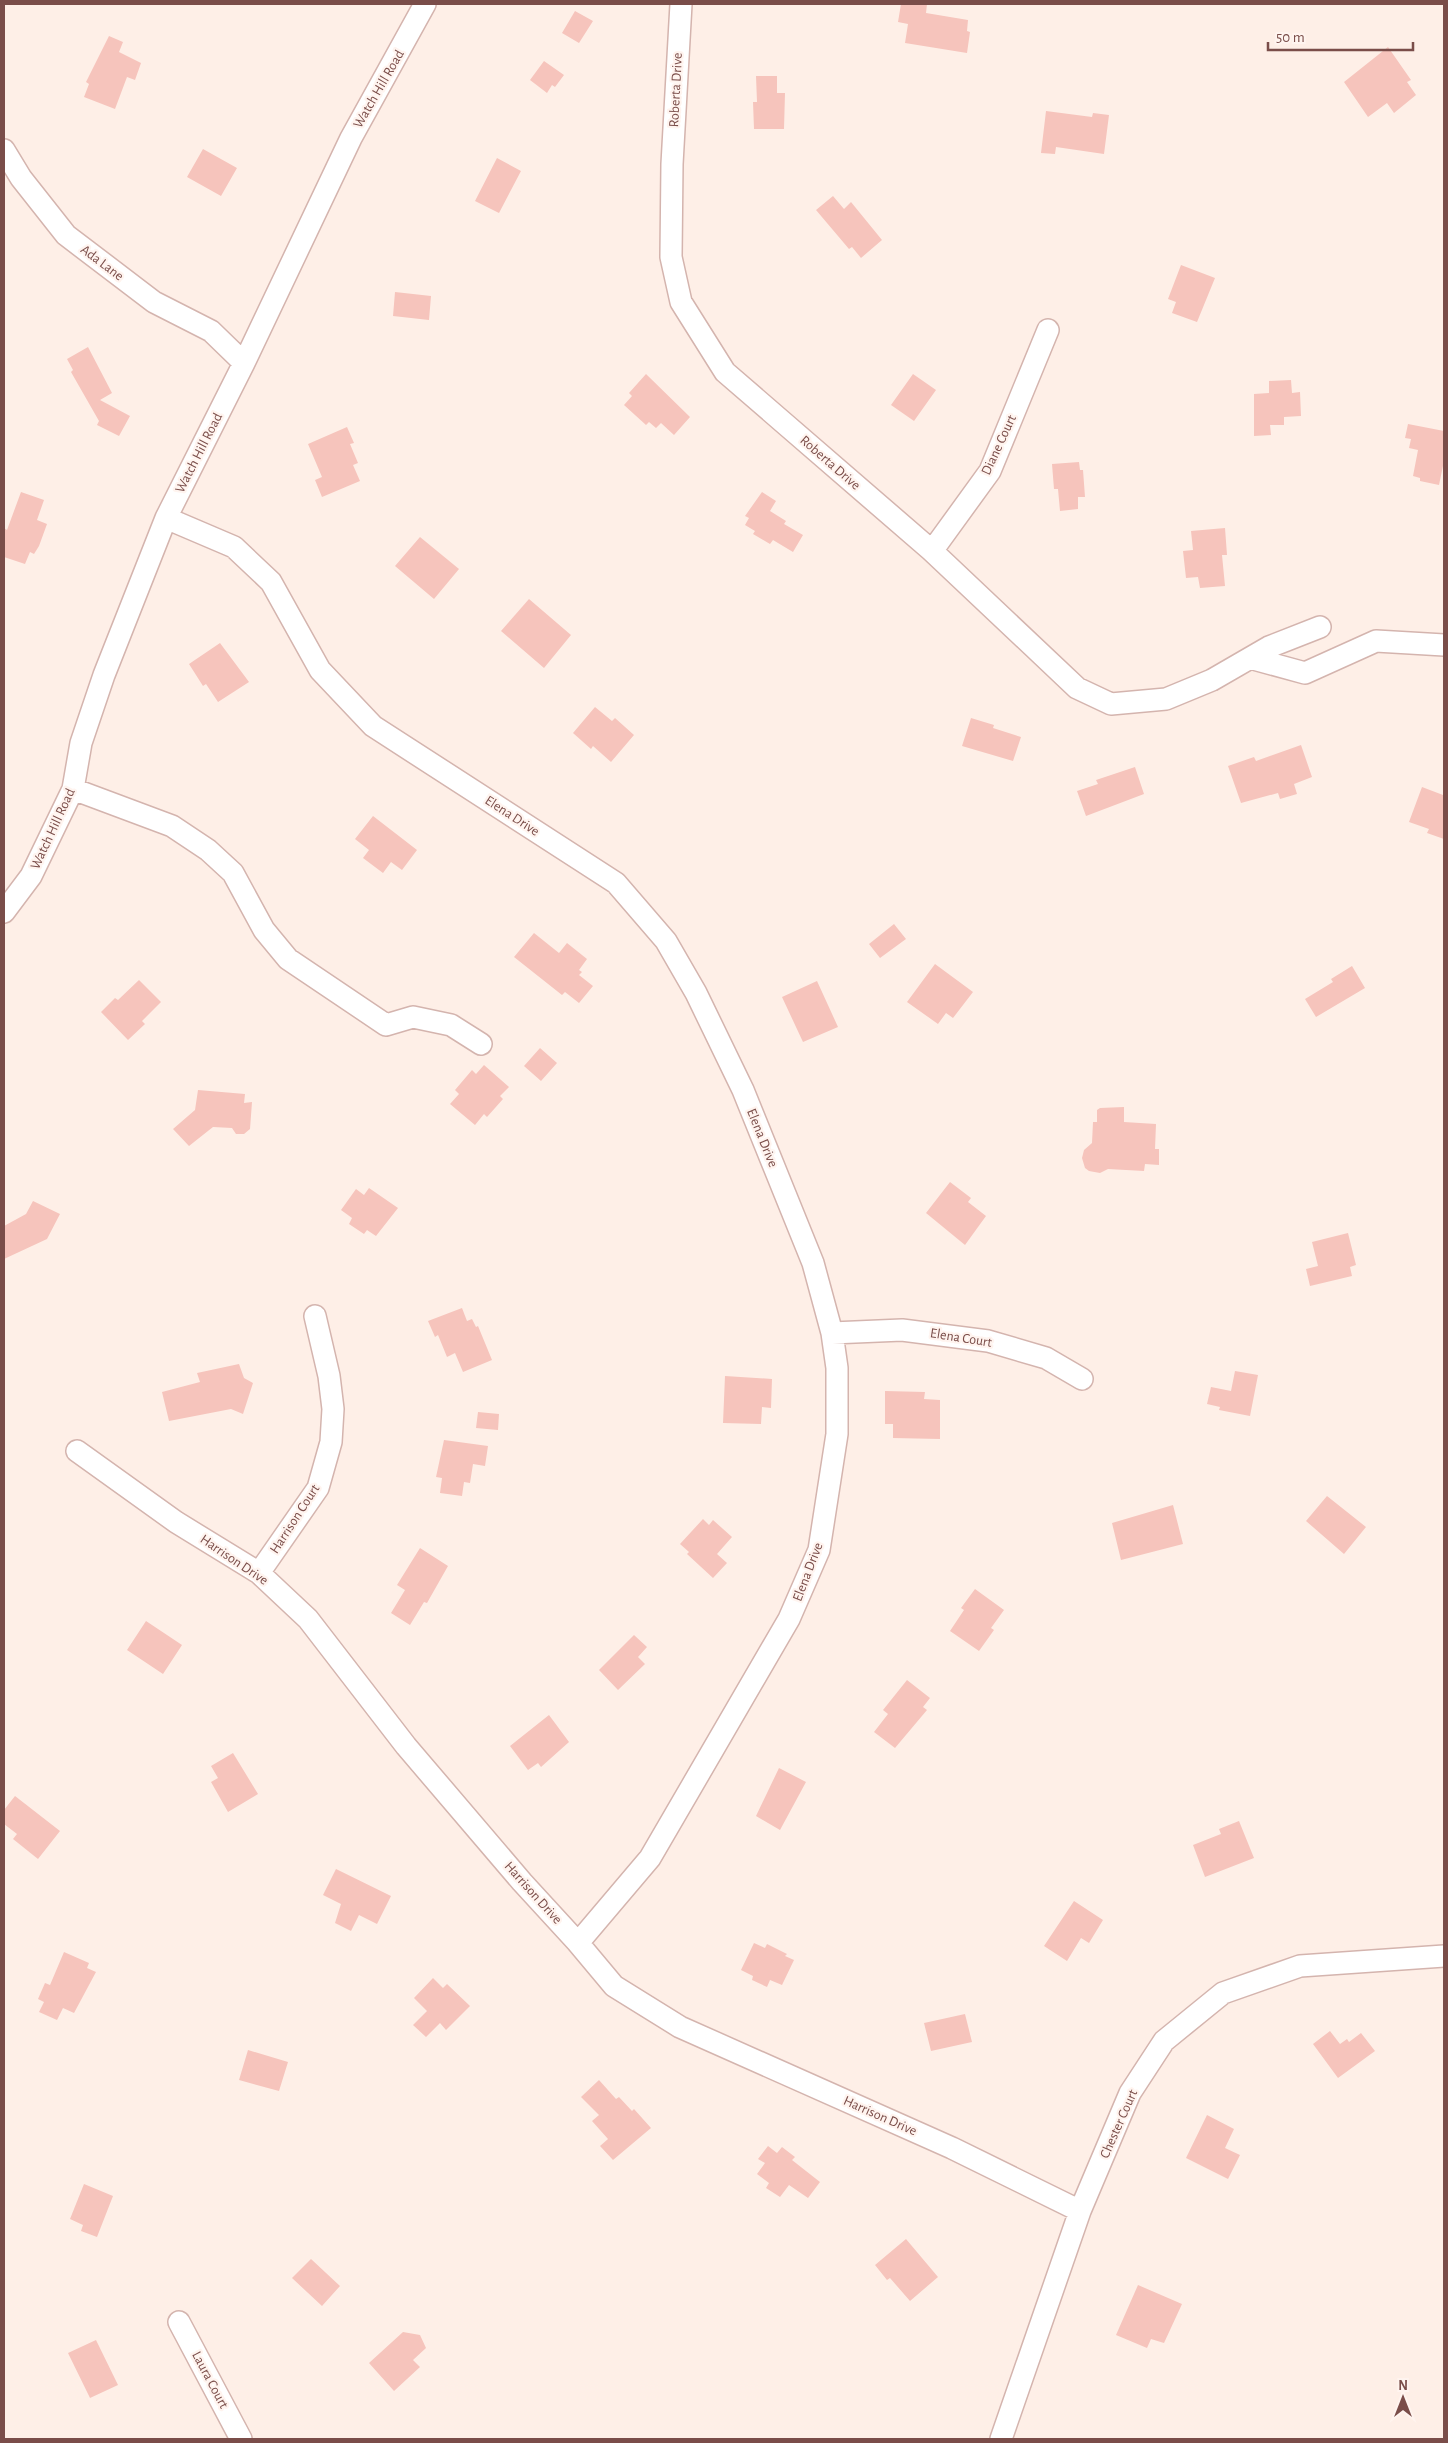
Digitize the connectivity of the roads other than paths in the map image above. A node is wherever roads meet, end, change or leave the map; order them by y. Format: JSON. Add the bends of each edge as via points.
{"nodes":[{"id":1,"x":425,"y":4,"type":"edge"},
{"id":2,"x":681,"y":4,"type":"edge"},
{"id":3,"x":4,"y":150,"type":"edge"},
{"id":4,"x":1048,"y":330,"type":"dead end"},
{"id":5,"x":244,"y":363,"type":"junction"},
{"id":6,"x":166,"y":518,"type":"junction"},
{"id":7,"x":932,"y":551,"type":"junction"},
{"id":8,"x":1320,"y":627,"type":"dead end"},
{"id":9,"x":1444,"y":645,"type":"edge"},
{"id":10,"x":1250,"y":658,"type":"junction"},
{"id":11,"x":73,"y":789,"type":"junction"},
{"id":12,"x":4,"y":912,"type":"edge"},
{"id":13,"x":482,"y":1044,"type":"dead end"},
{"id":14,"x":315,"y":1316,"type":"dead end"},
{"id":15,"x":832,"y":1333,"type":"junction"},
{"id":16,"x":1082,"y":1379,"type":"dead end"},
{"id":17,"x":77,"y":1450,"type":"dead end"},
{"id":18,"x":259,"y":1573,"type":"junction"},
{"id":19,"x":578,"y":1943,"type":"junction"},
{"id":20,"x":1444,"y":1956,"type":"edge"},
{"id":21,"x":1080,"y":2211,"type":"junction"},
{"id":22,"x":179,"y":2322,"type":"dead end"},
{"id":23,"x":241,"y":2439,"type":"edge"},
{"id":24,"x":1002,"y":2439,"type":"edge"}],
"edges":[{"from":1,"to":5,"type":"street","name":"Watch Hill Road","via":[[351,138]]},
{"from":2,"to":7,"type":"street","name":"Roberta Drive","via":[[672,164],[671,258],[681,302],[725,372]]},
{"from":3,"to":5,"type":"street","name":"Ada Lane","via":[[21,178],[66,235],[154,302],[211,330]]},
{"from":4,"to":7,"type":"street","name":"Diane Court","via":[[990,471]]},
{"from":5,"to":6,"type":"street","name":"Watch Hill Road"},
{"from":6,"to":11,"type":"street","name":"Watch Hill Road","via":[[104,675],[81,744]]},
{"from":6,"to":15,"type":"street","name":"Elena Drive","via":[[234,547],[271,582],[320,670],[373,726],[616,883],[666,941],[696,993],[743,1090],[812,1263]]},
{"from":7,"to":10,"type":"street","name":"Roberta Drive","via":[[1076,688],[1110,704],[1166,699],[1212,680]]},
{"from":8,"to":10,"type":"street","name":"Roberta Drive"},
{"from":9,"to":10,"type":"street","via":[[1376,641],[1305,673]]},
{"from":11,"to":12,"type":"street","name":"Watch Hill Road","via":[[31,876]]},
{"from":11,"to":13,"type":"street","via":[[172,826],[208,850],[234,873],[264,930],[288,959],[386,1025],[413,1017],[451,1025]]},
{"from":14,"to":18,"type":"street","name":"Harrison Court","via":[[329,1376],[333,1409],[331,1442],[318,1488]]},
{"from":15,"to":16,"type":"street","name":"Elena Court","via":[[902,1330],[988,1341],[1046,1358]]},
{"from":15,"to":19,"type":"street","name":"Elena Drive","via":[[837,1368],[837,1434],[819,1550],[789,1619],[650,1858]]},
{"from":17,"to":18,"type":"street","name":"Harrison Drive","via":[[176,1522]]},
{"from":18,"to":19,"type":"street","name":"Harrison Drive","via":[[308,1619],[406,1746]]},
{"from":19,"to":21,"type":"street","name":"Harrison Drive","via":[[614,1986],[680,2027],[952,2148]]},
{"from":20,"to":21,"type":"street","name":"Chester Court","via":[[1300,1966],[1223,1993],[1164,2041],[1130,2093]]},
{"from":21,"to":24,"type":"street","name":"Chester Court"},
{"from":22,"to":23,"type":"street","name":"Laura Court"}]}
